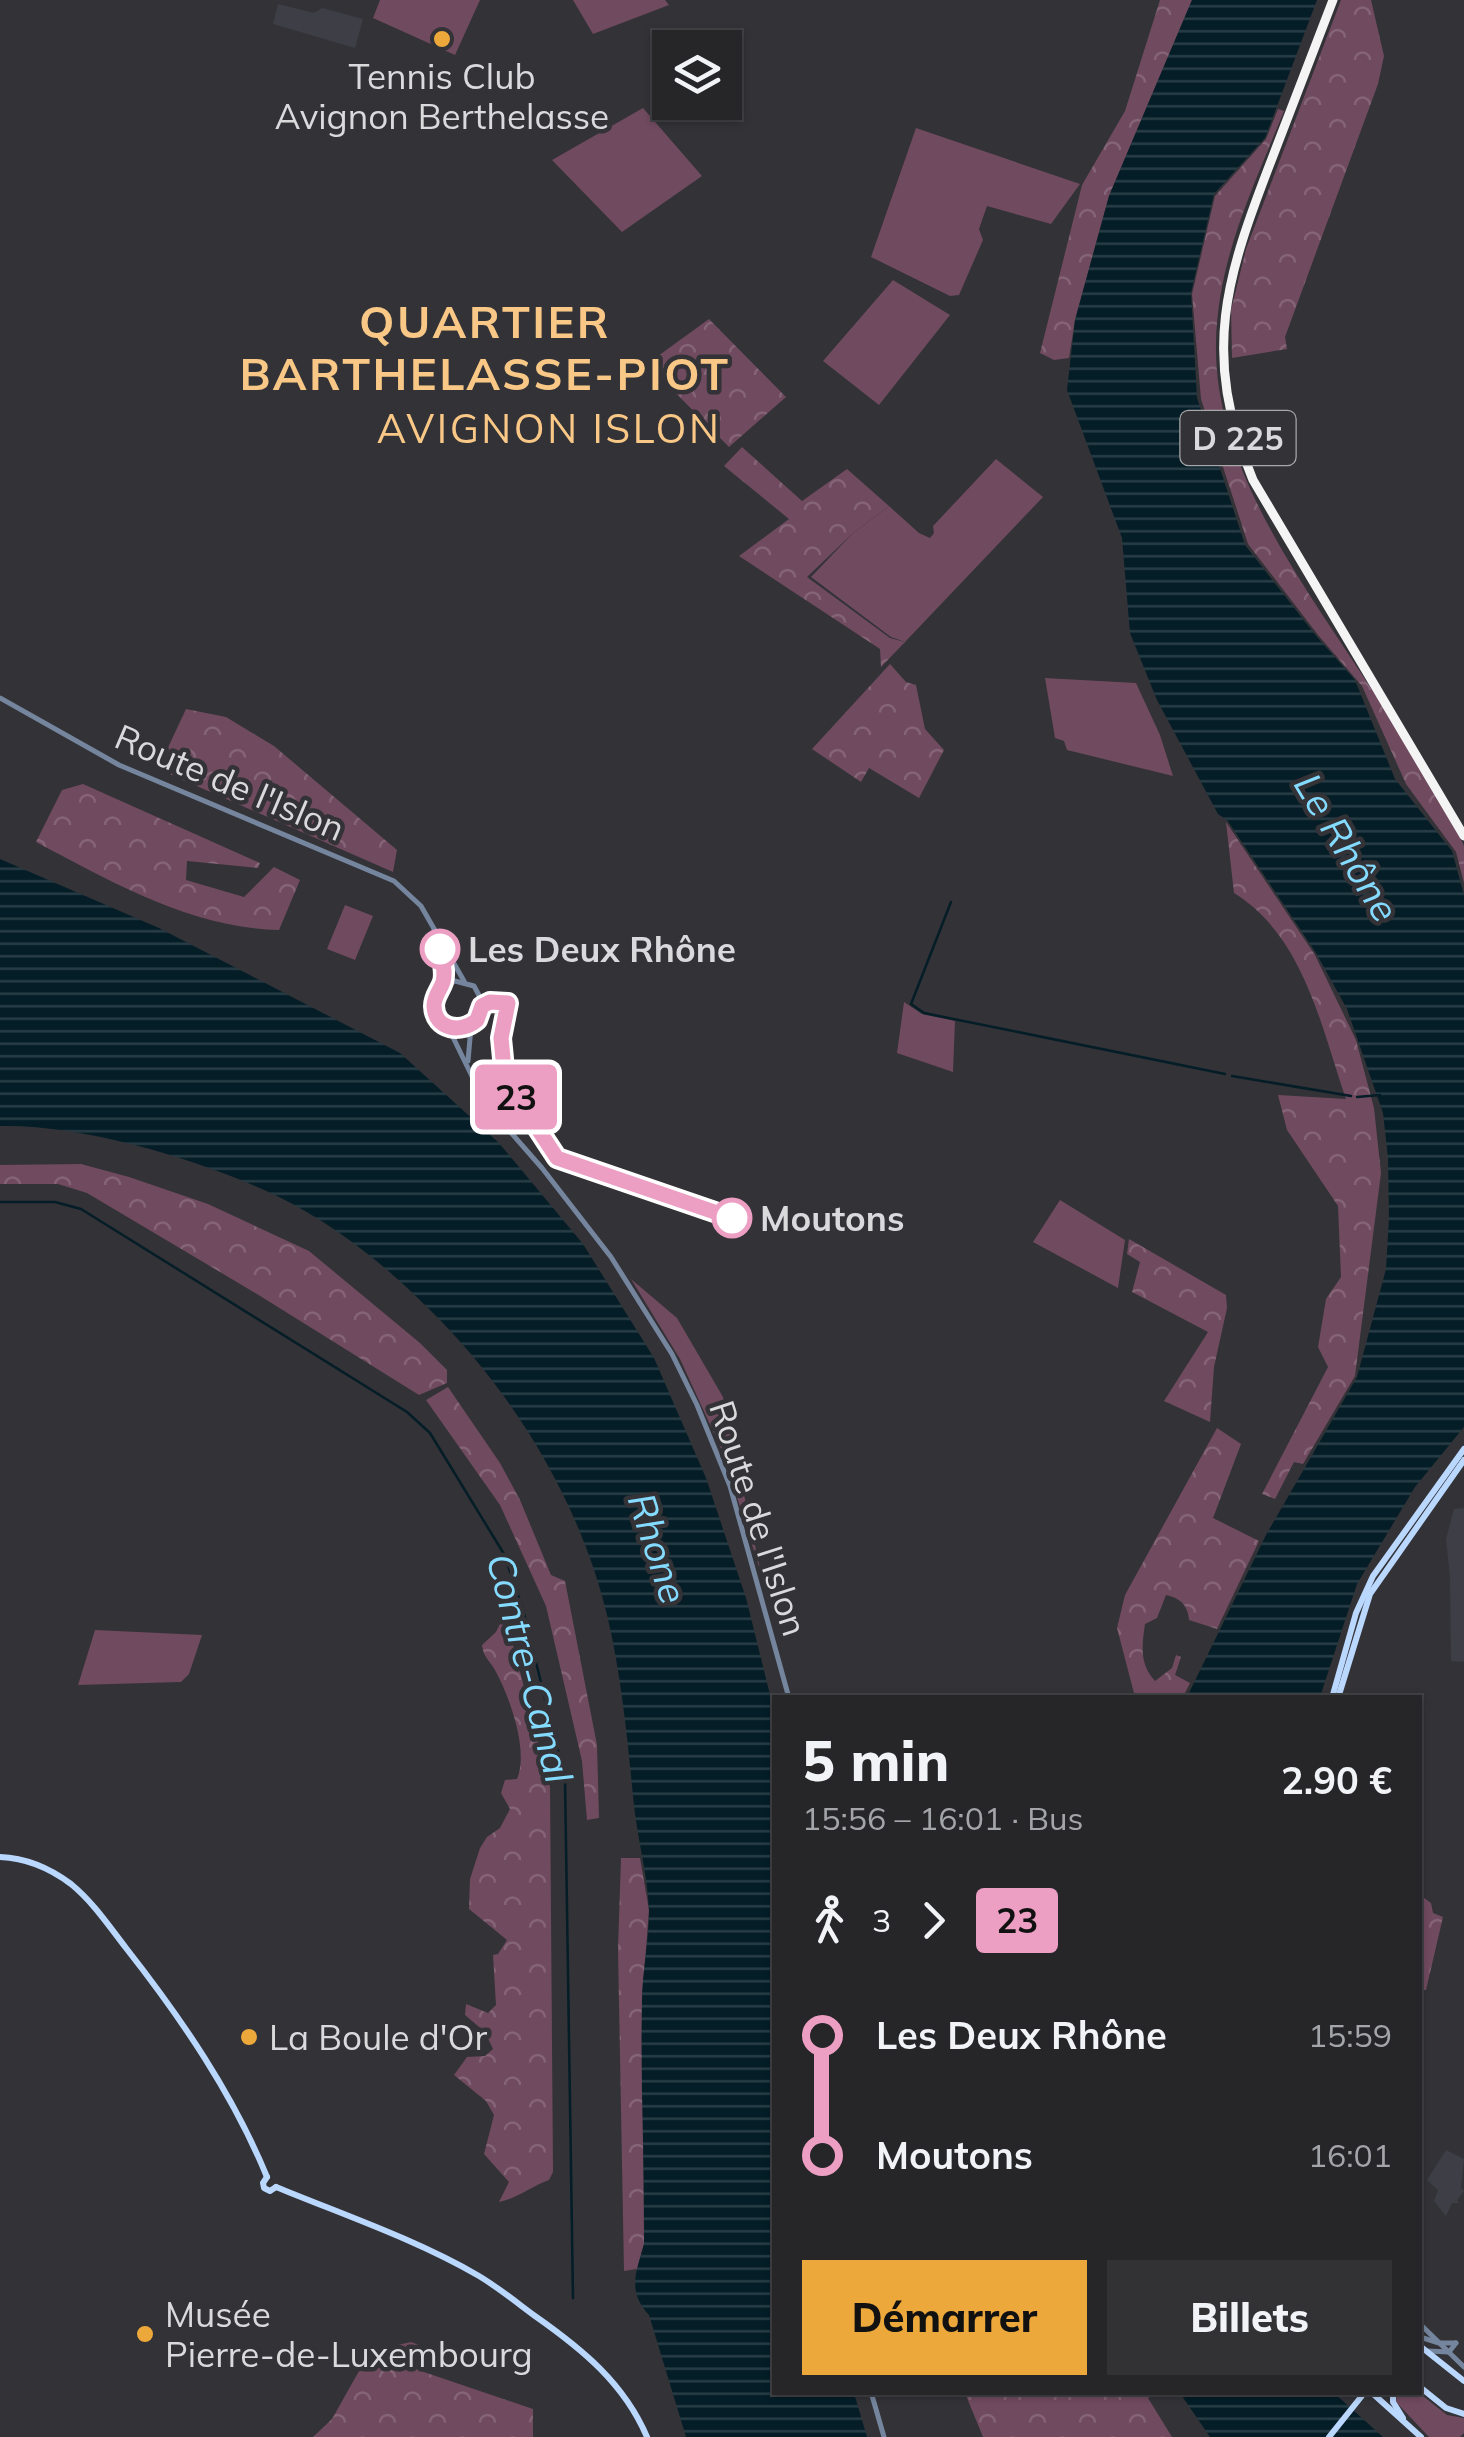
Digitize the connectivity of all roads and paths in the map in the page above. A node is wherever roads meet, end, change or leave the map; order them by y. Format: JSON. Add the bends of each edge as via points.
{"nodes":[{"id":1,"x":1334,"y":0,"type":"edge"},
{"id":2,"x":0,"y":698,"type":"edge"},
{"id":3,"x":1464,"y":836,"type":"edge"},
{"id":4,"x":431,"y":922,"type":"junction"},
{"id":5,"x":464,"y":981,"type":"junction"},
{"id":6,"x":440,"y":988,"type":"junction"},
{"id":7,"x":472,"y":1024,"type":"junction"},
{"id":8,"x":448,"y":1027,"type":"junction"},
{"id":9,"x":468,"y":1064,"type":"junction"},
{"id":10,"x":1464,"y":1449,"type":"edge"},
{"id":11,"x":1464,"y":1460,"type":"edge"},
{"id":12,"x":788,"y":1695,"type":"edge"},
{"id":13,"x":1336,"y":1695,"type":"edge"},
{"id":14,"x":1336,"y":1695,"type":"edge"},
{"id":15,"x":0,"y":1857,"type":"edge"},
{"id":16,"x":1422,"y":2326,"type":"edge"},
{"id":17,"x":1422,"y":2338,"type":"edge"},
{"id":18,"x":1440,"y":2343,"type":"junction"},
{"id":19,"x":1423,"y":2348,"type":"edge"},
{"id":20,"x":1448,"y":2352,"type":"junction"},
{"id":21,"x":1464,"y":2367,"type":"edge"},
{"id":22,"x":1464,"y":2380,"type":"edge"},
{"id":23,"x":1422,"y":2389,"type":"edge"},
{"id":24,"x":873,"y":2395,"type":"edge"},
{"id":25,"x":1365,"y":2395,"type":"edge"},
{"id":26,"x":1372,"y":2395,"type":"edge"},
{"id":27,"x":1393,"y":2395,"type":"edge"},
{"id":28,"x":1462,"y":2413,"type":"edge"},
{"id":29,"x":1406,"y":2423,"type":"junction"},
{"id":30,"x":647,"y":2437,"type":"edge"},
{"id":31,"x":884,"y":2437,"type":"edge"},
{"id":32,"x":1330,"y":2437,"type":"edge"},
{"id":33,"x":1421,"y":2437,"type":"edge"}],
"edges":[{"from":1,"to":3,"type":"highway","number":"D 225","via":[[1237,249],[1225,316],[1225,377],[1253,480]]},
{"from":2,"to":4,"type":"street","name":"Route de l'Islon","via":[[119,764],[378,871],[414,898]]},
{"from":4,"to":5,"type":"street","name":"Route de l'Islon"},
{"from":4,"to":6,"type":"street","name":"Route de l'Islon","via":[[443,963]]},
{"from":5,"to":6,"type":"street"},
{"from":5,"to":7,"type":"street","via":[[482,1001]]},
{"from":6,"to":8,"type":"street","via":[[434,1010]]},
{"from":7,"to":8,"type":"street"},
{"from":7,"to":9,"type":"street"},
{"from":8,"to":9,"type":"street","name":"Route de l'Islon"},
{"from":9,"to":12,"type":"street","name":"Route de l'Islon","via":[[486,1102],[611,1257],[672,1354],[730,1486]]},
{"from":10,"to":13,"type":"main road","via":[[1373,1576],[1356,1613]]},
{"from":11,"to":14,"type":"main road","via":[[1382,1573]]},
{"from":15,"to":30,"type":"main road","via":[[57,1874],[96,1910],[185,2026],[267,2177],[264,2188],[351,2216],[488,2282],[598,2364]]},
{"from":16,"to":18,"type":"street"},
{"from":17,"to":18,"type":"street"},
{"from":18,"to":20,"type":"street"},
{"from":18,"to":20,"type":"street","via":[[1456,2344]]},
{"from":19,"to":20,"type":"street"},
{"from":19,"to":22,"type":"main road"},
{"from":20,"to":21,"type":"street"},
{"from":23,"to":28,"type":"main road"},
{"from":24,"to":31,"type":"street"},
{"from":25,"to":32,"type":"main road"},
{"from":26,"to":29,"type":"main road"},
{"from":27,"to":29,"type":"main road"},
{"from":29,"to":33,"type":"main road"}]}
